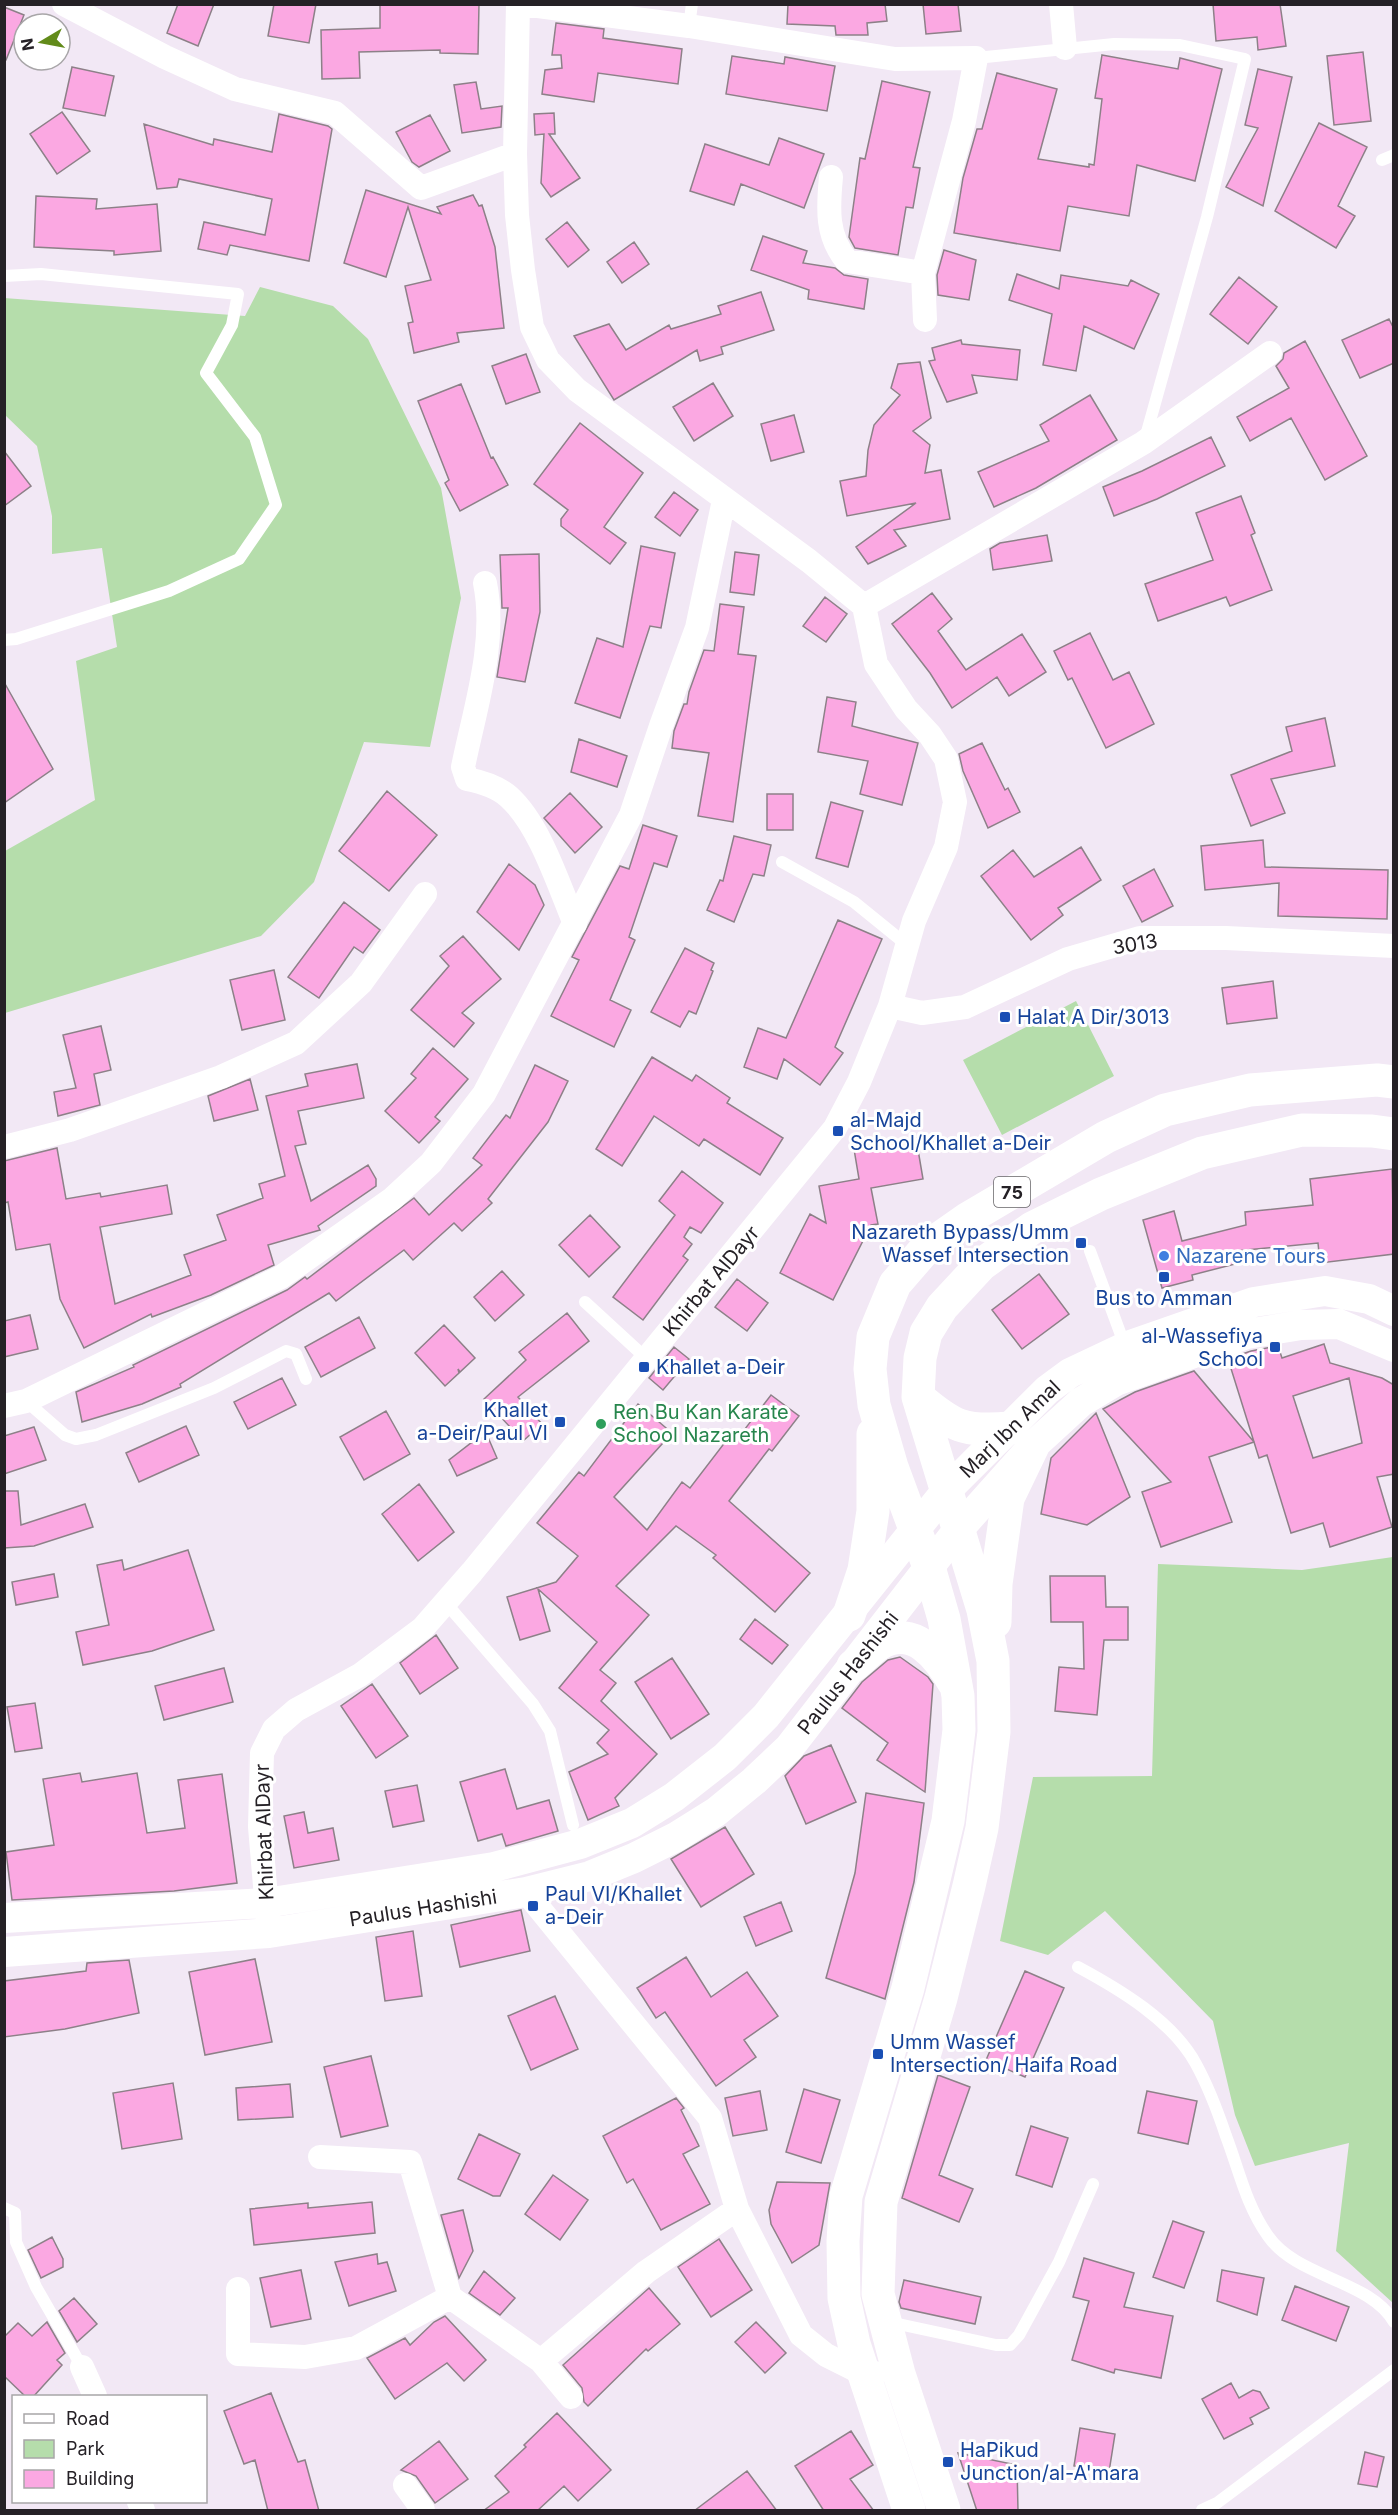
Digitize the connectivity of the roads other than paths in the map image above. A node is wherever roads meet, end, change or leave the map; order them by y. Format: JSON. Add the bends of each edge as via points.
{"nodes":[{"id":1,"x":64,"y":4,"type":"edge"},
{"id":2,"x":521,"y":4,"type":"edge"},
{"id":3,"x":1061,"y":4,"type":"edge"},
{"id":4,"x":690,"y":15,"type":"edge"},
{"id":5,"x":1065,"y":48,"type":"junction"},
{"id":6,"x":976,"y":58,"type":"junction"},
{"id":7,"x":515,"y":154,"type":"junction"},
{"id":8,"x":831,"y":177,"type":"dead end"},
{"id":9,"x":922,"y":273,"type":"junction"},
{"id":10,"x":4,"y":276,"type":"edge"},
{"id":11,"x":925,"y":320,"type":"dead end"},
{"id":12,"x":1270,"y":353,"type":"dead end"},
{"id":13,"x":1143,"y":443,"type":"junction"},
{"id":14,"x":724,"y":500,"type":"junction"},
{"id":15,"x":485,"y":584,"type":"dead end"},
{"id":16,"x":864,"y":606,"type":"junction"},
{"id":17,"x":4,"y":640,"type":"edge"},
{"id":18,"x":782,"y":862,"type":"dead end"},
{"id":19,"x":425,"y":894,"type":"dead end"},
{"id":20,"x":575,"y":924,"type":"junction"},
{"id":21,"x":907,"y":945,"type":"junction"},
{"id":22,"x":1394,"y":946,"type":"edge"},
{"id":23,"x":890,"y":1006,"type":"junction"},
{"id":24,"x":1394,"y":1082,"type":"edge"},
{"id":25,"x":1394,"y":1134,"type":"edge"},
{"id":26,"x":4,"y":1147,"type":"edge"},
{"id":27,"x":1090,"y":1251,"type":"dead end"},
{"id":28,"x":585,"y":1302,"type":"dead end"},
{"id":29,"x":1394,"y":1311,"type":"edge"},
{"id":30,"x":1125,"y":1347,"type":"junction"},
{"id":31,"x":1394,"y":1347,"type":"edge"},
{"id":32,"x":647,"y":1359,"type":"junction"},
{"id":33,"x":306,"y":1379,"type":"dead end"},
{"id":34,"x":918,"y":1397,"type":"junction"},
{"id":35,"x":15,"y":1404,"type":"edge"},
{"id":36,"x":874,"y":1406,"type":"junction"},
{"id":37,"x":1021,"y":1437,"type":"junction"},
{"id":38,"x":946,"y":1491,"type":"junction"},
{"id":39,"x":915,"y":1526,"type":"junction"},
{"id":40,"x":958,"y":1530,"type":"junction"},
{"id":41,"x":929,"y":1568,"type":"junction"},
{"id":42,"x":446,"y":1602,"type":"junction"},
{"id":43,"x":849,"y":1615,"type":"junction"},
{"id":44,"x":853,"y":1666,"type":"junction"},
{"id":45,"x":994,"y":1696,"type":"junction"},
{"id":46,"x":959,"y":1711,"type":"junction"},
{"id":47,"x":573,"y":1825,"type":"dead end"},
{"id":48,"x":526,"y":1892,"type":"junction"},
{"id":49,"x":266,"y":1903,"type":"junction"},
{"id":50,"x":4,"y":1918,"type":"edge"},
{"id":51,"x":269,"y":1933,"type":"junction"},
{"id":52,"x":4,"y":1952,"type":"edge"},
{"id":53,"x":1078,"y":1966,"type":"dead end"},
{"id":54,"x":320,"y":2157,"type":"dead end"},
{"id":55,"x":1093,"y":2184,"type":"dead end"},
{"id":56,"x":4,"y":2208,"type":"edge"},
{"id":57,"x":737,"y":2210,"type":"junction"},
{"id":58,"x":238,"y":2289,"type":"dead end"},
{"id":59,"x":450,"y":2297,"type":"junction"},
{"id":60,"x":884,"y":2321,"type":"junction"},
{"id":61,"x":1394,"y":2322,"type":"edge"},
{"id":62,"x":541,"y":2361,"type":"junction"},
{"id":63,"x":82,"y":2367,"type":"joint"},
{"id":64,"x":1394,"y":2370,"type":"edge"},
{"id":65,"x":862,"y":2373,"type":"junction"},
{"id":66,"x":899,"y":2374,"type":"junction"},
{"id":67,"x":93,"y":2395,"type":"edge"},
{"id":68,"x":571,"y":2397,"type":"dead end"},
{"id":69,"x":405,"y":2485,"type":"dead end"},
{"id":70,"x":423,"y":2511,"type":"edge"},
{"id":71,"x":909,"y":2511,"type":"edge"},
{"id":72,"x":944,"y":2511,"type":"edge"},
{"id":73,"x":1202,"y":2511,"type":"edge"}],
"edges":[{"from":1,"to":7,"type":"street","via":[[235,89],[335,112],[421,188]]},
{"from":2,"to":4,"type":"street"},
{"from":2,"to":7,"type":"street"},
{"from":3,"to":5,"type":"street"},
{"from":4,"to":6,"type":"street","via":[[895,59]]},
{"from":5,"to":6,"type":"lane"},
{"from":5,"to":13,"type":"lane","via":[[1180,45],[1245,59],[1207,217]]},
{"from":6,"to":9,"type":"street","via":[[964,120]]},
{"from":7,"to":14,"type":"street","via":[[517,214],[532,327],[548,360],[578,390]]},
{"from":8,"to":9,"type":"street","via":[[829,203],[835,247],[847,261]]},
{"from":9,"to":11,"type":"street"},
{"from":10,"to":17,"type":"lane","via":[[41,274],[238,294],[232,325],[206,373],[255,437],[276,505],[239,559],[169,591]]},
{"from":12,"to":13,"type":"street"},
{"from":13,"to":16,"type":"street"},
{"from":14,"to":16,"type":"street"},
{"from":14,"to":20,"type":"street","via":[[698,628],[632,815]]},
{"from":15,"to":20,"type":"street","via":[[490,605],[487,647],[463,767],[467,780],[484,782],[509,797],[538,837]]},
{"from":16,"to":21,"type":"street","name":"Khirbat AlDayr","via":[[876,664],[946,759],[956,802],[946,847]]},
{"from":18,"to":21,"type":"lane","via":[[854,902]]},
{"from":19,"to":26,"type":"street","via":[[361,983],[296,1043],[221,1077],[70,1130]]},
{"from":20,"to":35,"type":"street","via":[[484,1094],[431,1163],[392,1199],[281,1277]]},
{"from":21,"to":23,"type":"street","name":"Khirbat AlDayr"},
{"from":22,"to":23,"type":"street","name":"3013","via":[[1140,938],[1068,959],[965,1007],[922,1014]]},
{"from":23,"to":32,"type":"street","name":"Khirbat AlDayr","via":[[835,1128]]},
{"from":24,"to":36,"type":"highway","number":"75","via":[[1250,1090],[1164,1110],[1106,1137],[967,1219],[927,1247],[895,1284],[873,1337],[870,1370]]},
{"from":25,"to":34,"type":"highway","number":"75","via":[[1302,1130],[1202,1153],[1101,1194],[1032,1228],[981,1265],[942,1307],[927,1333],[920,1358]]},
{"from":27,"to":30,"type":"lane"},
{"from":28,"to":32,"type":"lane"},
{"from":29,"to":30,"type":"street","name":"Marj Ibn Amal","via":[[1369,1299],[1325,1292],[1254,1302]]},
{"from":30,"to":37,"type":"street","name":"Marj Ibn Amal","via":[[1070,1373],[1047,1390]]},
{"from":31,"to":37,"type":"street","name":"Marj Ibn Amal","via":[[1339,1324],[1301,1324],[1247,1334],[1116,1381]]},
{"from":32,"to":42,"type":"street","name":"Khirbat AlDayr"},
{"from":33,"to":35,"type":"lane","via":[[296,1354],[286,1351],[214,1388],[96,1435],[76,1438]]},
{"from":34,"to":37,"type":"highway","via":[[946,1420],[960,1426]]},
{"from":34,"to":38,"type":"highway","number":"75"},
{"from":36,"to":39,"type":"highway","number":"75"},
{"from":36,"to":43,"type":"highway","via":[[873,1511],[864,1570]]},
{"from":37,"to":38,"type":"street","name":"Marj Ibn Amal"},
{"from":37,"to":40,"type":"street","name":"Marj Ibn Amal"},
{"from":37,"to":45,"type":"highway","via":[[996,1584]]},
{"from":38,"to":39,"type":"street","name":"Marj Ibn Amal"},
{"from":38,"to":40,"type":"highway","number":"75"},
{"from":39,"to":41,"type":"highway","number":"75"},
{"from":39,"to":43,"type":"street","name":"Paulus Hashishi"},
{"from":40,"to":41,"type":"street","name":"Marj Ibn Amal"},
{"from":40,"to":45,"type":"highway","number":"75","via":[[983,1610],[993,1661]]},
{"from":41,"to":44,"type":"street","name":"Paulus Hashishi"},
{"from":41,"to":46,"type":"highway","number":"75","via":[[954,1665]]},
{"from":42,"to":47,"type":"lane","via":[[533,1704],[550,1731]]},
{"from":42,"to":49,"type":"street","name":"Khirbat AlDayr","via":[[423,1628],[360,1675],[296,1710],[274,1729],[262,1753],[260,1827]]},
{"from":43,"to":49,"type":"street","name":"Paulus Hashishi","via":[[766,1716],[725,1757],[674,1797],[632,1823],[580,1844],[494,1867]]},
{"from":44,"to":46,"type":"highway","via":[[880,1643],[914,1639],[941,1660],[954,1684]]},
{"from":44,"to":48,"type":"street","name":"Paulus Hashishi","via":[[789,1748],[716,1812],[634,1858],[590,1876]]},
{"from":45,"to":60,"type":"highway","number":"75","via":[[994,1732],[982,1828],[941,1998],[881,2202],[878,2294]]},
{"from":46,"to":65,"type":"highway","number":"75","via":[[948,1821],[935,1878],[908,1988],[846,2196],[844,2298]]},
{"from":48,"to":51,"type":"street","name":"Paulus Hashishi"},
{"from":48,"to":57,"type":"street","via":[[710,2118]]},
{"from":49,"to":50,"type":"street","name":"Paulus Hashishi"},
{"from":49,"to":51,"type":"street","name":"Khirbat AlDayr"},
{"from":51,"to":52,"type":"street","name":"Paulus Hashishi"},
{"from":53,"to":61,"type":"lane","via":[[1121,1990],[1162,2022],[1195,2062],[1226,2135],[1245,2194],[1268,2237],[1290,2258],[1365,2296]]},
{"from":54,"to":59,"type":"street","via":[[410,2162]]},
{"from":55,"to":60,"type":"lane","via":[[1059,2262],[1010,2345]]},
{"from":56,"to":63,"type":"lane","via":[[15,2213],[16,2242],[36,2287]]},
{"from":57,"to":62,"type":"street","via":[[646,2272]]},
{"from":57,"to":65,"type":"street","via":[[801,2335],[826,2355]]},
{"from":58,"to":59,"type":"street","via":[[238,2354],[305,2357],[356,2348]]},
{"from":59,"to":62,"type":"street"},
{"from":60,"to":66,"type":"highway","number":"75"},
{"from":62,"to":68,"type":"street"},
{"from":63,"to":67,"type":"street"},
{"from":64,"to":73,"type":"lane"},
{"from":65,"to":66,"type":"street"},
{"from":65,"to":71,"type":"highway","number":"75"},
{"from":66,"to":72,"type":"highway","number":"75"},
{"from":69,"to":70,"type":"street"}]}
